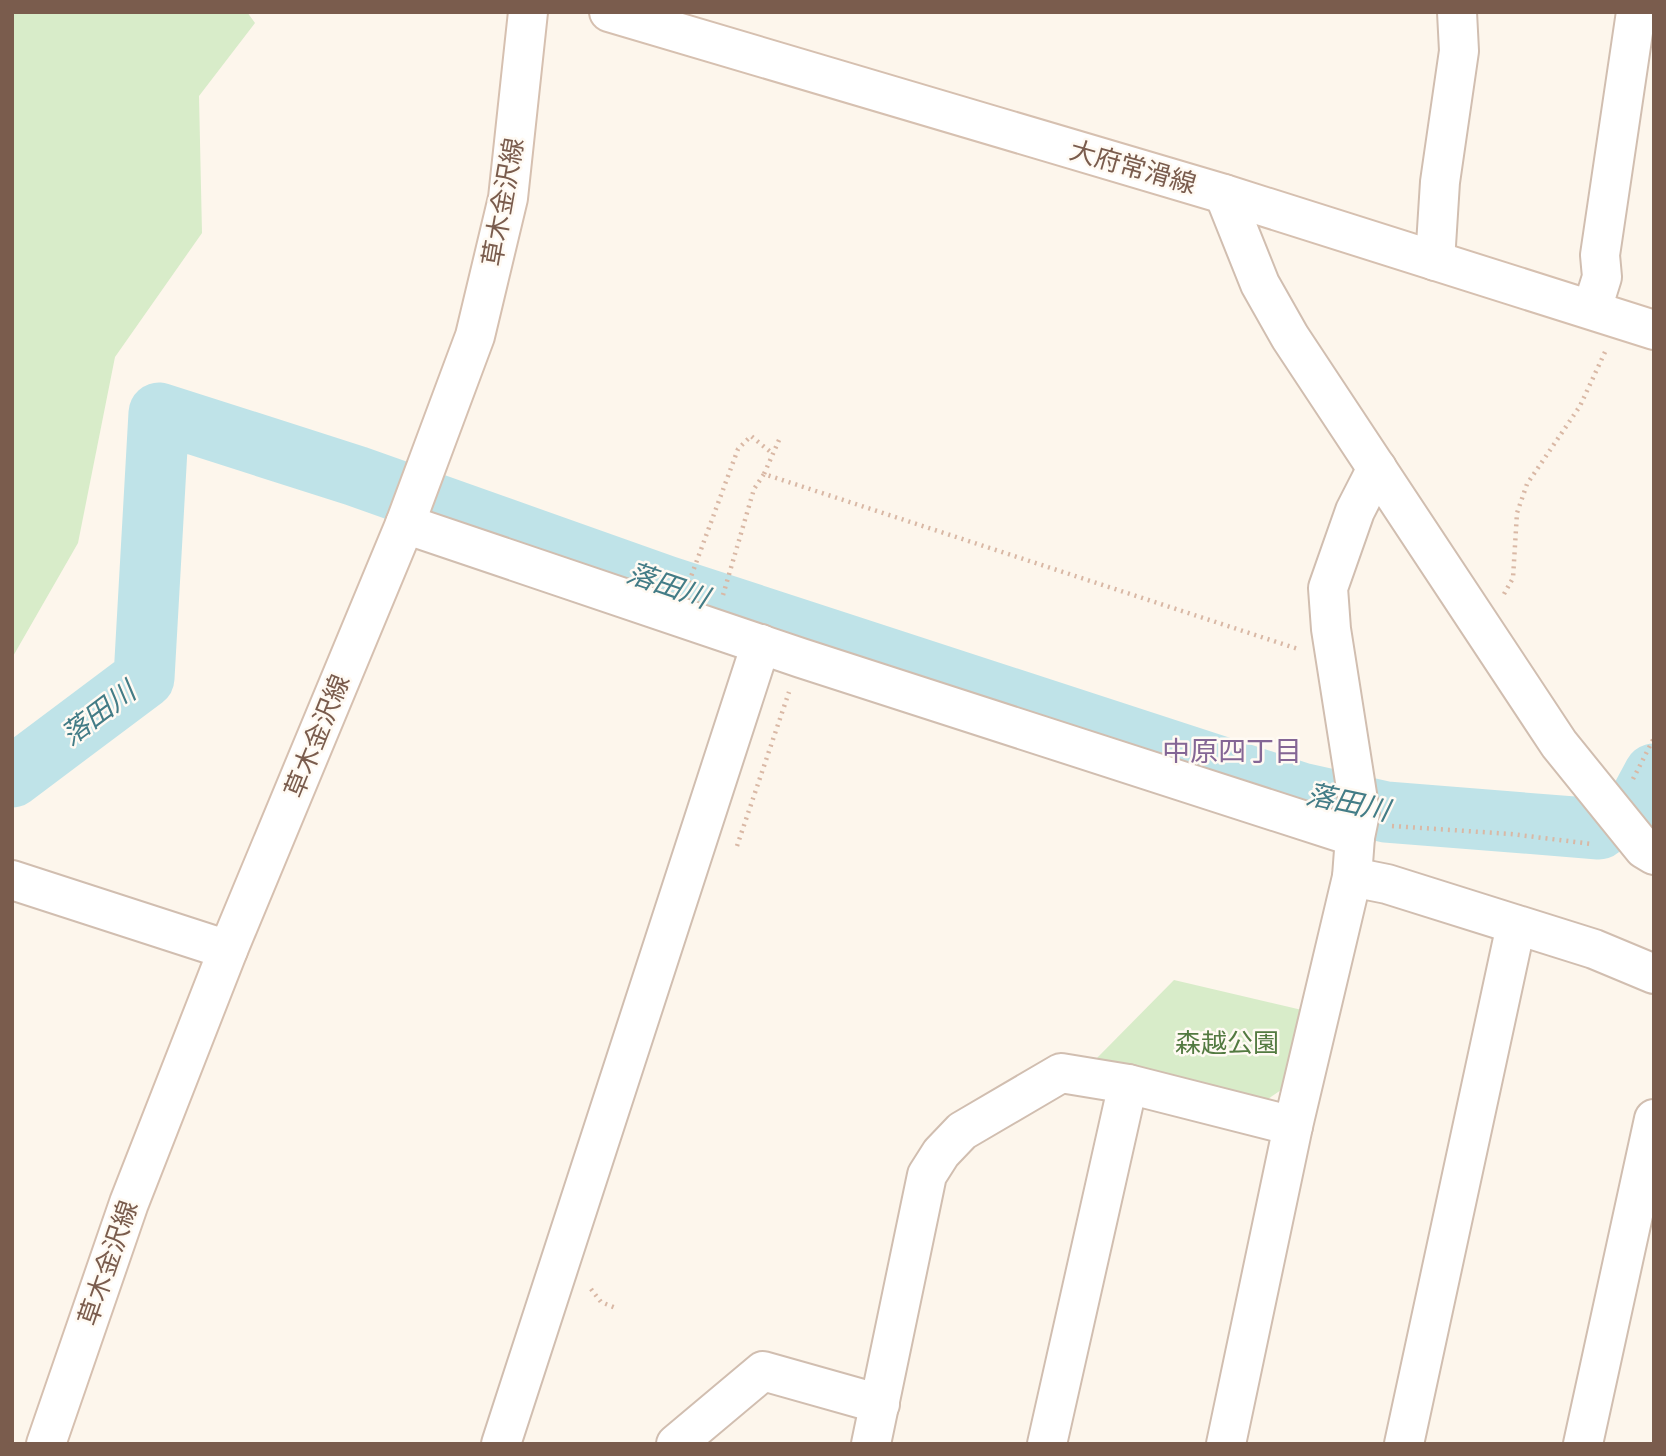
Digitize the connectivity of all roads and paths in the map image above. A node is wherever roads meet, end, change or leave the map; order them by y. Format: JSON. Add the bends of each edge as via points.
{"nodes":[{"id":1,"x":528,"y":12,"type":"edge"},
{"id":2,"x":610,"y":12,"type":"edge"},
{"id":3,"x":1457,"y":12,"type":"edge"},
{"id":4,"x":1636,"y":12,"type":"edge"},
{"id":5,"x":1224,"y":194,"type":"junction"},
{"id":6,"x":1435,"y":261,"type":"junction"},
{"id":7,"x":1604,"y":314,"type":"junction"},
{"id":8,"x":1654,"y":330,"type":"edge"},
{"id":9,"x":779,"y":440,"type":"dead end"},
{"id":10,"x":773,"y":454,"type":"junction"},
{"id":11,"x":1377,"y":468,"type":"junction"},
{"id":12,"x":764,"y":474,"type":"junction"},
{"id":13,"x":405,"y":524,"type":"junction"},
{"id":14,"x":676,"y":616,"type":"junction"},
{"id":15,"x":1481,"y":627,"type":"junction"},
{"id":16,"x":713,"y":628,"type":"junction"},
{"id":17,"x":761,"y":644,"type":"junction"},
{"id":18,"x":1336,"y":661,"type":"junction"},
{"id":19,"x":1357,"y":830,"type":"junction"},
{"id":20,"x":1644,"y":846,"type":"edge"},
{"id":21,"x":1352,"y":877,"type":"junction"},
{"id":22,"x":12,"y":880,"type":"edge"},
{"id":23,"x":1516,"y":925,"type":"junction"},
{"id":24,"x":228,"y":950,"type":"junction"},
{"id":25,"x":1654,"y":974,"type":"edge"},
{"id":26,"x":1128,"y":1084,"type":"junction"},
{"id":27,"x":1654,"y":1119,"type":"edge"},
{"id":28,"x":1293,"y":1126,"type":"junction"},
{"id":29,"x":880,"y":1404,"type":"junction"},
{"id":30,"x":46,"y":1444,"type":"edge"},
{"id":31,"x":501,"y":1444,"type":"edge"},
{"id":32,"x":677,"y":1444,"type":"edge"},
{"id":33,"x":871,"y":1444,"type":"edge"},
{"id":34,"x":1047,"y":1444,"type":"edge"},
{"id":35,"x":1226,"y":1444,"type":"edge"},
{"id":36,"x":1404,"y":1444,"type":"edge"},
{"id":37,"x":1583,"y":1444,"type":"edge"}],
"edges":[{"from":1,"to":13,"type":"street","name":"草木金沢線","via":[[508,198],[492,268],[471,348]]},
{"from":2,"to":5,"type":"street","name":"大府常滑線"},
{"from":3,"to":6,"type":"street","via":[[1459,51],[1440,182]]},
{"from":4,"to":7,"type":"street","via":[[1600,255]]},
{"from":5,"to":6,"type":"street","name":"大府常滑線"},
{"from":5,"to":11,"type":"street","via":[[1260,285]]},
{"from":6,"to":7,"type":"street","name":"大府常滑線"},
{"from":7,"to":8,"type":"street","name":"大府常滑線"},
{"from":7,"to":15,"type":"path","via":[[1602,361],[1580,406],[1527,484],[1517,513],[1513,578]]},
{"from":9,"to":10,"type":"path"},
{"from":10,"to":12,"type":"path"},
{"from":10,"to":14,"type":"path","via":[[751,436],[738,449]]},
{"from":11,"to":15,"type":"street"},
{"from":11,"to":18,"type":"street","via":[[1355,511],[1328,589]]},
{"from":12,"to":16,"type":"path","via":[[754,489]]},
{"from":12,"to":18,"type":"path"},
{"from":13,"to":14,"type":"street"},
{"from":13,"to":24,"type":"street","name":"草木金沢線"},
{"from":14,"to":16,"type":"street"},
{"from":15,"to":20,"type":"street","via":[[1559,744]]},
{"from":16,"to":17,"type":"street"},
{"from":17,"to":19,"type":"street"},
{"from":17,"to":31,"type":"street"},
{"from":18,"to":19,"type":"street","via":[[1360,813]]},
{"from":19,"to":20,"type":"path","via":[[1511,834]]},
{"from":19,"to":21,"type":"street"},
{"from":21,"to":23,"type":"street"},
{"from":21,"to":28,"type":"street"},
{"from":22,"to":24,"type":"street"},
{"from":23,"to":25,"type":"street"},
{"from":23,"to":36,"type":"street"},
{"from":24,"to":30,"type":"street","name":"草木金沢線","via":[[129,1203]]},
{"from":26,"to":28,"type":"street"},
{"from":26,"to":29,"type":"street","via":[[1061,1073],[962,1131],[940,1153],[927,1175]]},
{"from":26,"to":34,"type":"street"},
{"from":27,"to":37,"type":"street"},
{"from":28,"to":35,"type":"street"},
{"from":29,"to":32,"type":"street","via":[[763,1371]]},
{"from":29,"to":33,"type":"street"}]}
